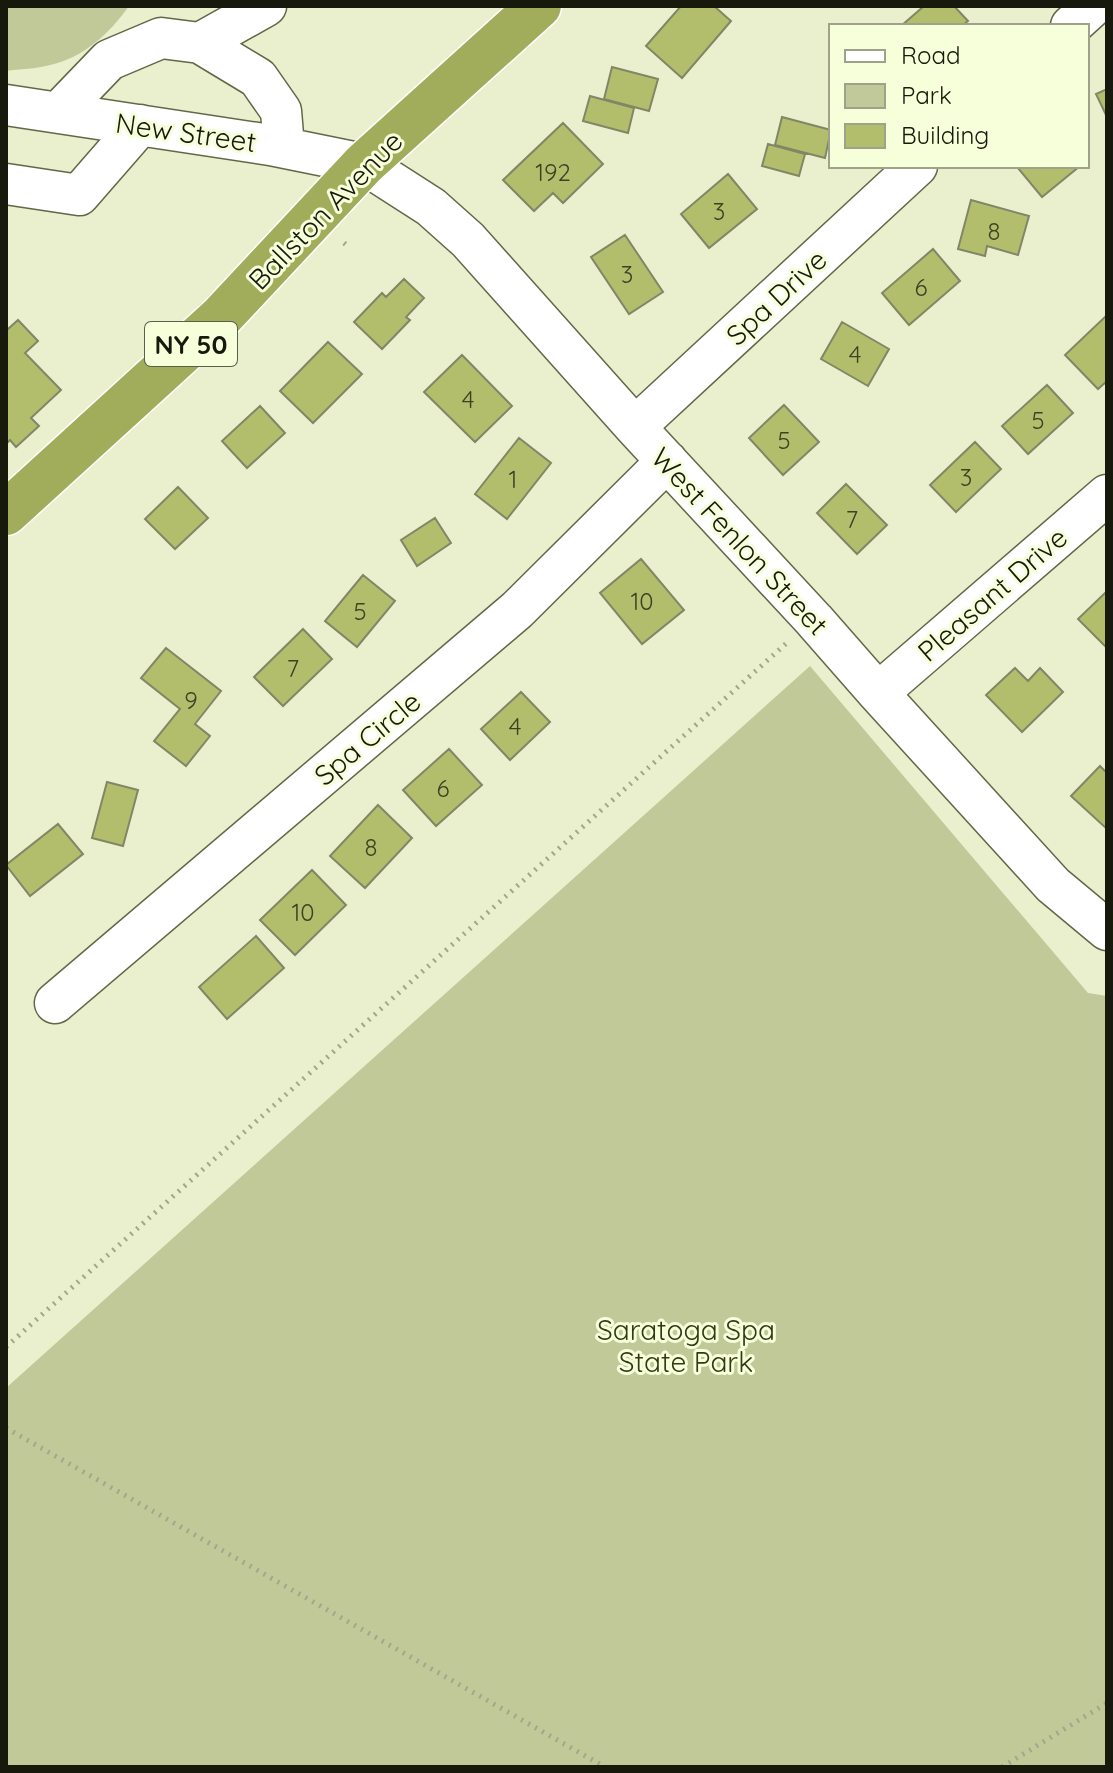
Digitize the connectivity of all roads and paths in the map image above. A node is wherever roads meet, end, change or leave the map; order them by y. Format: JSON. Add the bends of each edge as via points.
{"nodes":[{"id":1,"x":266,"y":6,"type":"edge"},
{"id":2,"x":539,"y":6,"type":"edge"},
{"id":3,"x":1093,"y":6,"type":"edge"},
{"id":4,"x":1073,"y":24,"type":"edge"},
{"id":5,"x":200,"y":43,"type":"junction"},
{"id":6,"x":6,"y":105,"type":"edge"},
{"id":7,"x":58,"y":113,"type":"junction"},
{"id":8,"x":140,"y":125,"type":"junction"},
{"id":9,"x":284,"y":147,"type":"junction"},
{"id":10,"x":364,"y":164,"type":"junction"},
{"id":11,"x":915,"y":168,"type":"edge"},
{"id":12,"x":6,"y":184,"type":"edge"},
{"id":13,"x":344,"y":243,"type":"dead end"},
{"id":14,"x":350,"y":248,"type":"dead end"},
{"id":15,"x":635,"y":427,"type":"junction"},
{"id":16,"x":667,"y":461,"type":"junction"},
{"id":17,"x":1107,"y":495,"type":"edge"},
{"id":18,"x":6,"y":513,"type":"edge"},
{"id":19,"x":814,"y":620,"type":"junction"},
{"id":20,"x":878,"y":693,"type":"junction"},
{"id":21,"x":1107,"y":930,"type":"edge"},
{"id":22,"x":55,"y":1003,"type":"dead end"},
{"id":23,"x":6,"y":1347,"type":"edge"},
{"id":24,"x":6,"y":1428,"type":"edge"},
{"id":25,"x":1107,"y":1703,"type":"edge"},
{"id":26,"x":605,"y":1767,"type":"edge"},
{"id":27,"x":1002,"y":1767,"type":"edge"}],
"edges":[{"from":1,"to":5,"type":"street"},
{"from":2,"to":10,"type":"highway","name":"Ballston Avenue","number":"NY 50"},
{"from":3,"to":4,"type":"street"},
{"from":5,"to":7,"type":"street","via":[[161,38],[109,60]]},
{"from":5,"to":9,"type":"street","via":[[258,78],[281,111]]},
{"from":6,"to":7,"type":"street","name":"New Street"},
{"from":7,"to":8,"type":"street","name":"New Street"},
{"from":8,"to":9,"type":"street","name":"New Street"},
{"from":8,"to":12,"type":"street","via":[[79,195]]},
{"from":9,"to":10,"type":"street","name":"New Street"},
{"from":10,"to":15,"type":"street","name":"West Fenlon Street","via":[[431,207],[468,240]]},
{"from":10,"to":18,"type":"highway","name":"Ballston Avenue","number":"NY 50","via":[[221,317]]},
{"from":11,"to":15,"type":"street","name":"Spa Drive"},
{"from":13,"to":14,"type":"path"},
{"from":15,"to":16,"type":"street","name":"West Fenlon Street"},
{"from":16,"to":19,"type":"street","name":"West Fenlon Street"},
{"from":16,"to":22,"type":"street","name":"Spa Circle","via":[[517,610]]},
{"from":17,"to":20,"type":"street","name":"Pleasant Drive"},
{"from":19,"to":20,"type":"street","name":"West Fenlon Street"},
{"from":19,"to":23,"type":"path"},
{"from":20,"to":21,"type":"street","name":"West Fenlon Street","via":[[1053,885]]},
{"from":24,"to":26,"type":"path"},
{"from":25,"to":27,"type":"path"}]}
